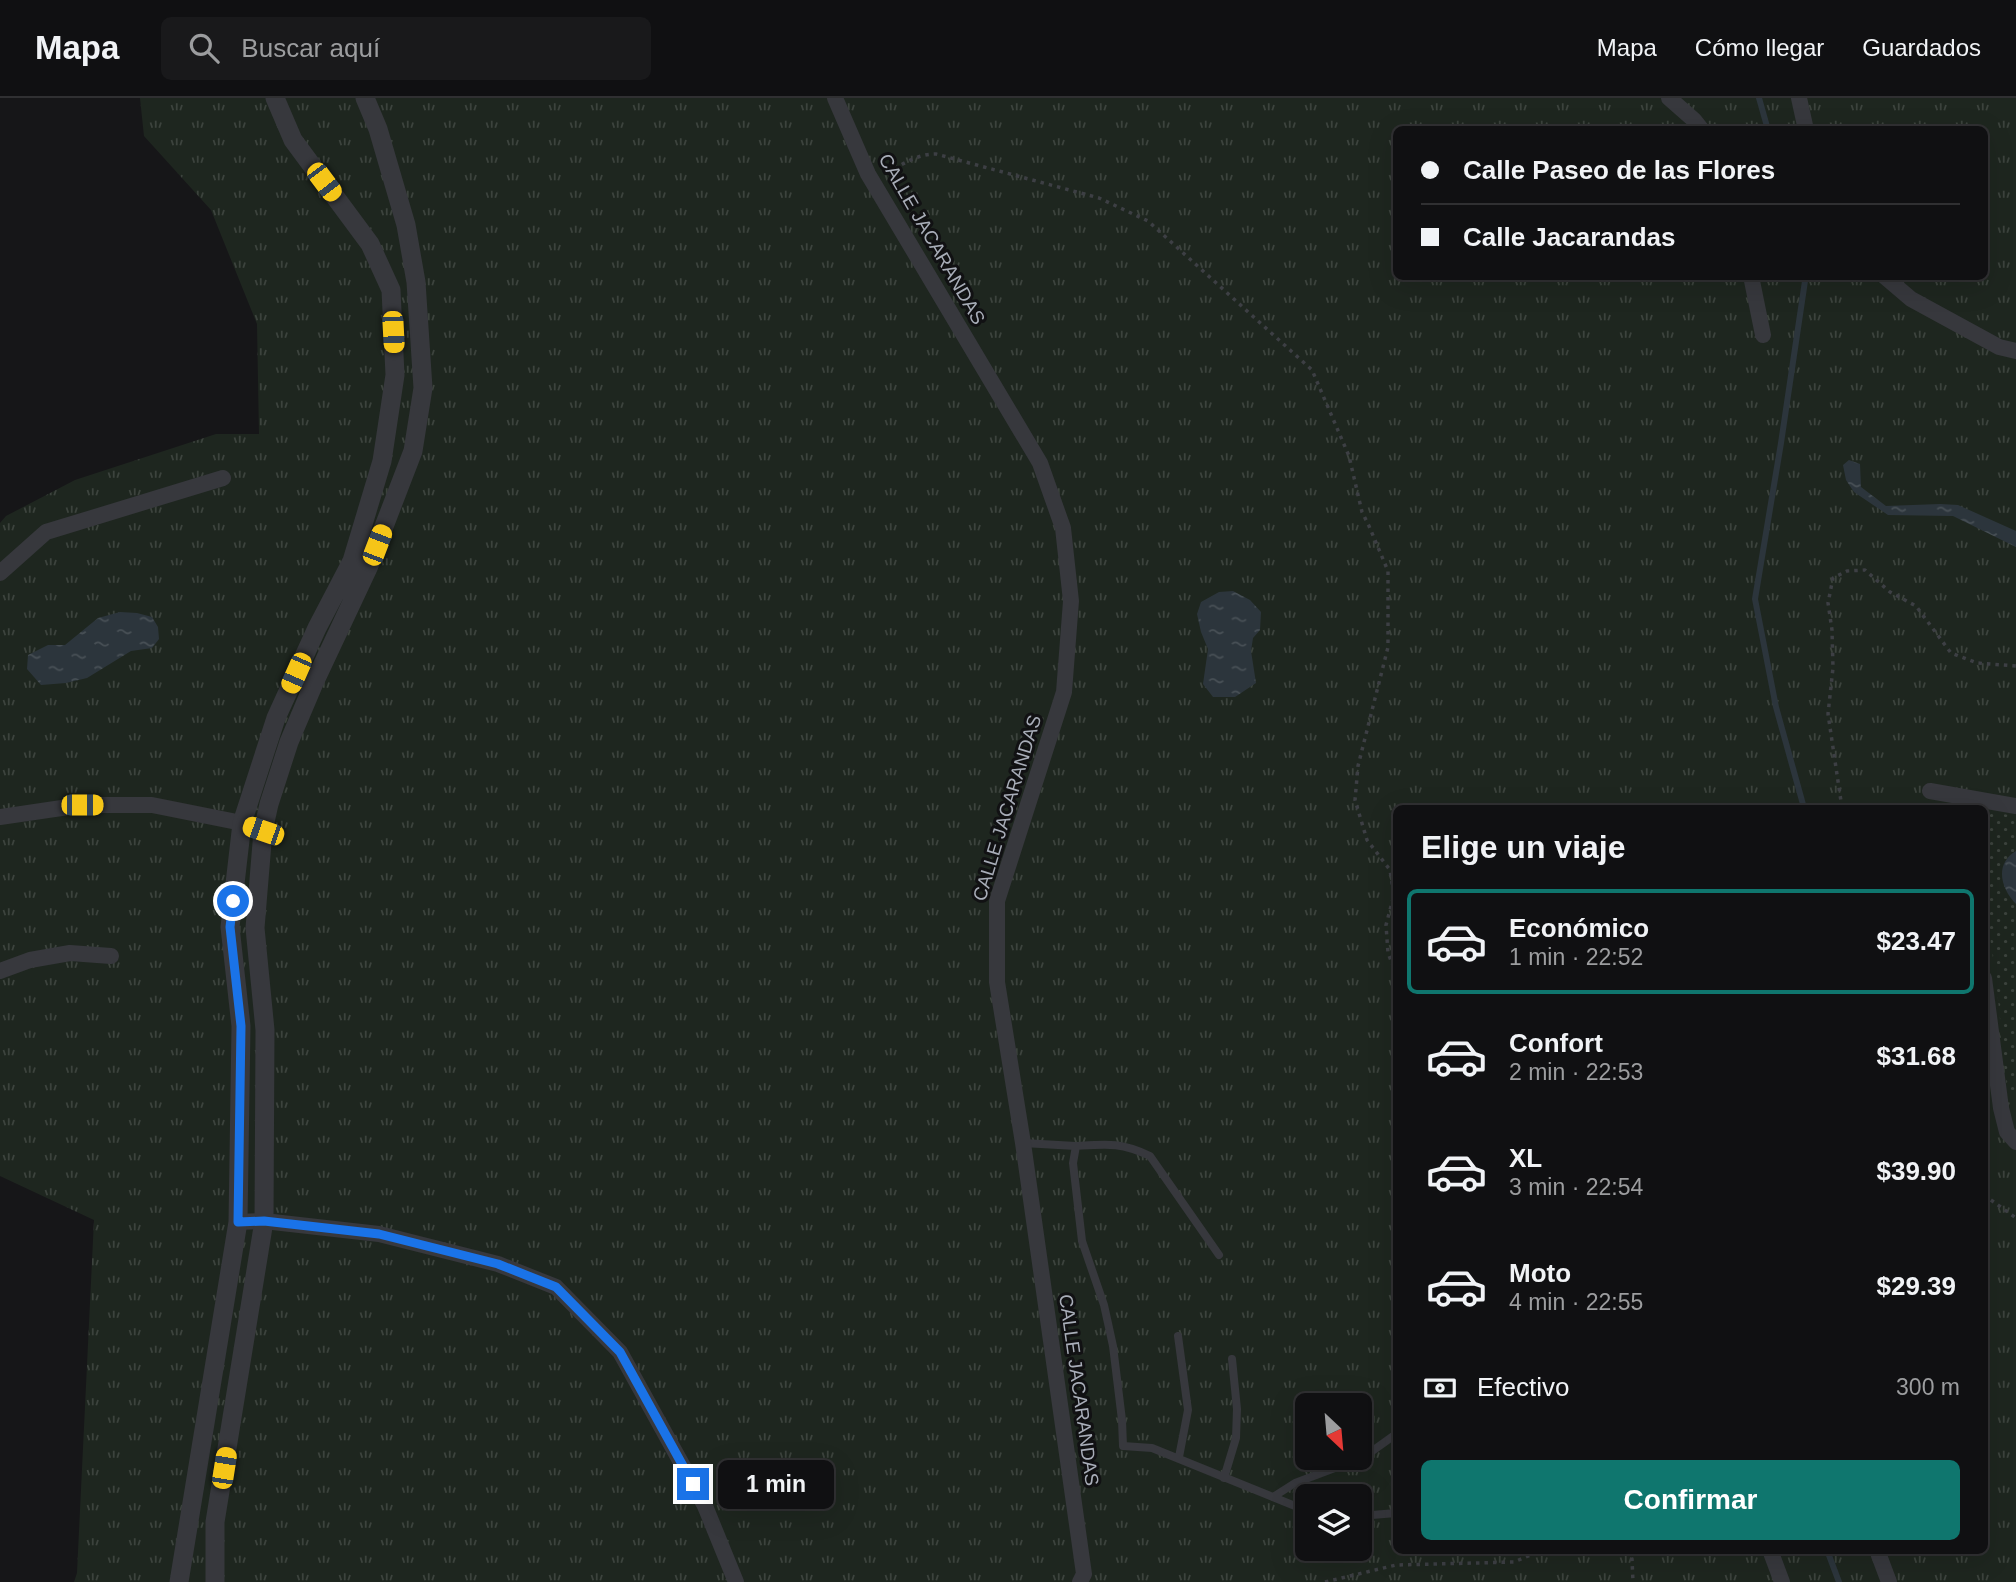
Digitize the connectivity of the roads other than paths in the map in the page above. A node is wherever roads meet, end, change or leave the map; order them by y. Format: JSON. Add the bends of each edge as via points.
{"nodes":[{"id":1,"x":275,"y":98,"type":"edge"},
{"id":2,"x":365,"y":98,"type":"edge"},
{"id":3,"x":835,"y":98,"type":"edge"},
{"id":4,"x":1669,"y":98,"type":"edge"},
{"id":5,"x":1799,"y":98,"type":"edge"},
{"id":6,"x":1699,"y":126,"type":"edge"},
{"id":7,"x":1805,"y":126,"type":"edge"},
{"id":8,"x":1752,"y":280,"type":"edge"},
{"id":9,"x":1889,"y":280,"type":"edge"},
{"id":10,"x":1763,"y":335,"type":"dead end"},
{"id":11,"x":2016,"y":351,"type":"edge"},
{"id":12,"x":223,"y":478,"type":"dead end"},
{"id":13,"x":0,"y":573,"type":"edge"},
{"id":14,"x":1930,"y":791,"type":"dead end"},
{"id":15,"x":1962,"y":802,"type":"edge"},
{"id":16,"x":2016,"y":806,"type":"edge"},
{"id":17,"x":0,"y":817,"type":"edge"},
{"id":18,"x":242,"y":823,"type":"junction"},
{"id":19,"x":263,"y":831,"type":"junction"},
{"id":20,"x":111,"y":956,"type":"dead end"},
{"id":21,"x":0,"y":971,"type":"edge"},
{"id":22,"x":1988,"y":999,"type":"edge"},
{"id":23,"x":2008,"y":1106,"type":"edge"},
{"id":24,"x":2016,"y":1142,"type":"edge"},
{"id":25,"x":1023,"y":1143,"type":"junction"},
{"id":26,"x":1076,"y":1146,"type":"junction"},
{"id":27,"x":264,"y":1221,"type":"junction"},
{"id":28,"x":238,"y":1222,"type":"junction"},
{"id":29,"x":1219,"y":1255,"type":"dead end"},
{"id":30,"x":1178,"y":1336,"type":"dead end"},
{"id":31,"x":1232,"y":1359,"type":"dead end"},
{"id":32,"x":1393,"y":1436,"type":"edge"},
{"id":33,"x":1179,"y":1457,"type":"junction"},
{"id":34,"x":1224,"y":1478,"type":"junction"},
{"id":35,"x":1273,"y":1497,"type":"junction"},
{"id":36,"x":1295,"y":1506,"type":"edge"},
{"id":37,"x":1393,"y":1513,"type":"edge"},
{"id":38,"x":1372,"y":1515,"type":"edge"},
{"id":39,"x":1772,"y":1554,"type":"edge"},
{"id":40,"x":1878,"y":1554,"type":"edge"},
{"id":41,"x":179,"y":1582,"type":"edge"},
{"id":42,"x":215,"y":1582,"type":"edge"},
{"id":43,"x":736,"y":1582,"type":"edge"},
{"id":44,"x":1080,"y":1582,"type":"edge"},
{"id":45,"x":1782,"y":1582,"type":"edge"},
{"id":46,"x":1889,"y":1582,"type":"edge"}],
"edges":[{"from":1,"to":18,"type":"street","via":[[293,140],[370,244],[391,290],[396,375],[382,461],[352,561],[276,718]]},
{"from":2,"to":19,"type":"street","via":[[405,225],[415,282],[423,388],[413,451],[368,568],[289,742]]},
{"from":3,"to":25,"type":"street","name":"CALLE JACARANDAS","via":[[872,181],[1040,463],[1063,528],[1071,601],[1064,692],[997,901],[997,982]]},
{"from":4,"to":6,"type":"street"},
{"from":5,"to":7,"type":"street"},
{"from":8,"to":10,"type":"street"},
{"from":9,"to":11,"type":"street","via":[[1911,299]]},
{"from":12,"to":13,"type":"street","via":[[46,531]]},
{"from":14,"to":15,"type":"street"},
{"from":15,"to":16,"type":"street"},
{"from":17,"to":18,"type":"street","via":[[82,805],[152,806]]},
{"from":18,"to":19,"type":"street"},
{"from":18,"to":28,"type":"street","via":[[230,927],[241,1026]]},
{"from":19,"to":27,"type":"street","via":[[254,928],[265,1030]]},
{"from":20,"to":21,"type":"street","via":[[70,953]]},
{"from":22,"to":23,"type":"street"},
{"from":23,"to":24,"type":"street","via":[[2007,1132]]},
{"from":25,"to":26,"type":"lane"},
{"from":25,"to":44,"type":"street","name":"CALLE JACARANDAS","via":[[1084,1574]]},
{"from":26,"to":29,"type":"lane","via":[[1112,1143],[1150,1156]]},
{"from":26,"to":33,"type":"lane","via":[[1073,1164],[1082,1241],[1113,1346],[1123,1446],[1152,1448]]},
{"from":27,"to":28,"type":"street"},
{"from":27,"to":42,"type":"street","via":[[215,1522]]},
{"from":27,"to":43,"type":"street","via":[[379,1234],[498,1264],[556,1287],[620,1352],[705,1506]]},
{"from":28,"to":41,"type":"street"},
{"from":30,"to":33,"type":"lane","via":[[1188,1410]]},
{"from":31,"to":34,"type":"lane","via":[[1236,1438]]},
{"from":32,"to":35,"type":"lane","via":[[1364,1457],[1295,1483]]},
{"from":33,"to":34,"type":"lane"},
{"from":34,"to":35,"type":"lane"},
{"from":35,"to":36,"type":"lane"},
{"from":37,"to":38,"type":"lane"},
{"from":39,"to":45,"type":"street"},
{"from":40,"to":46,"type":"street"}]}
